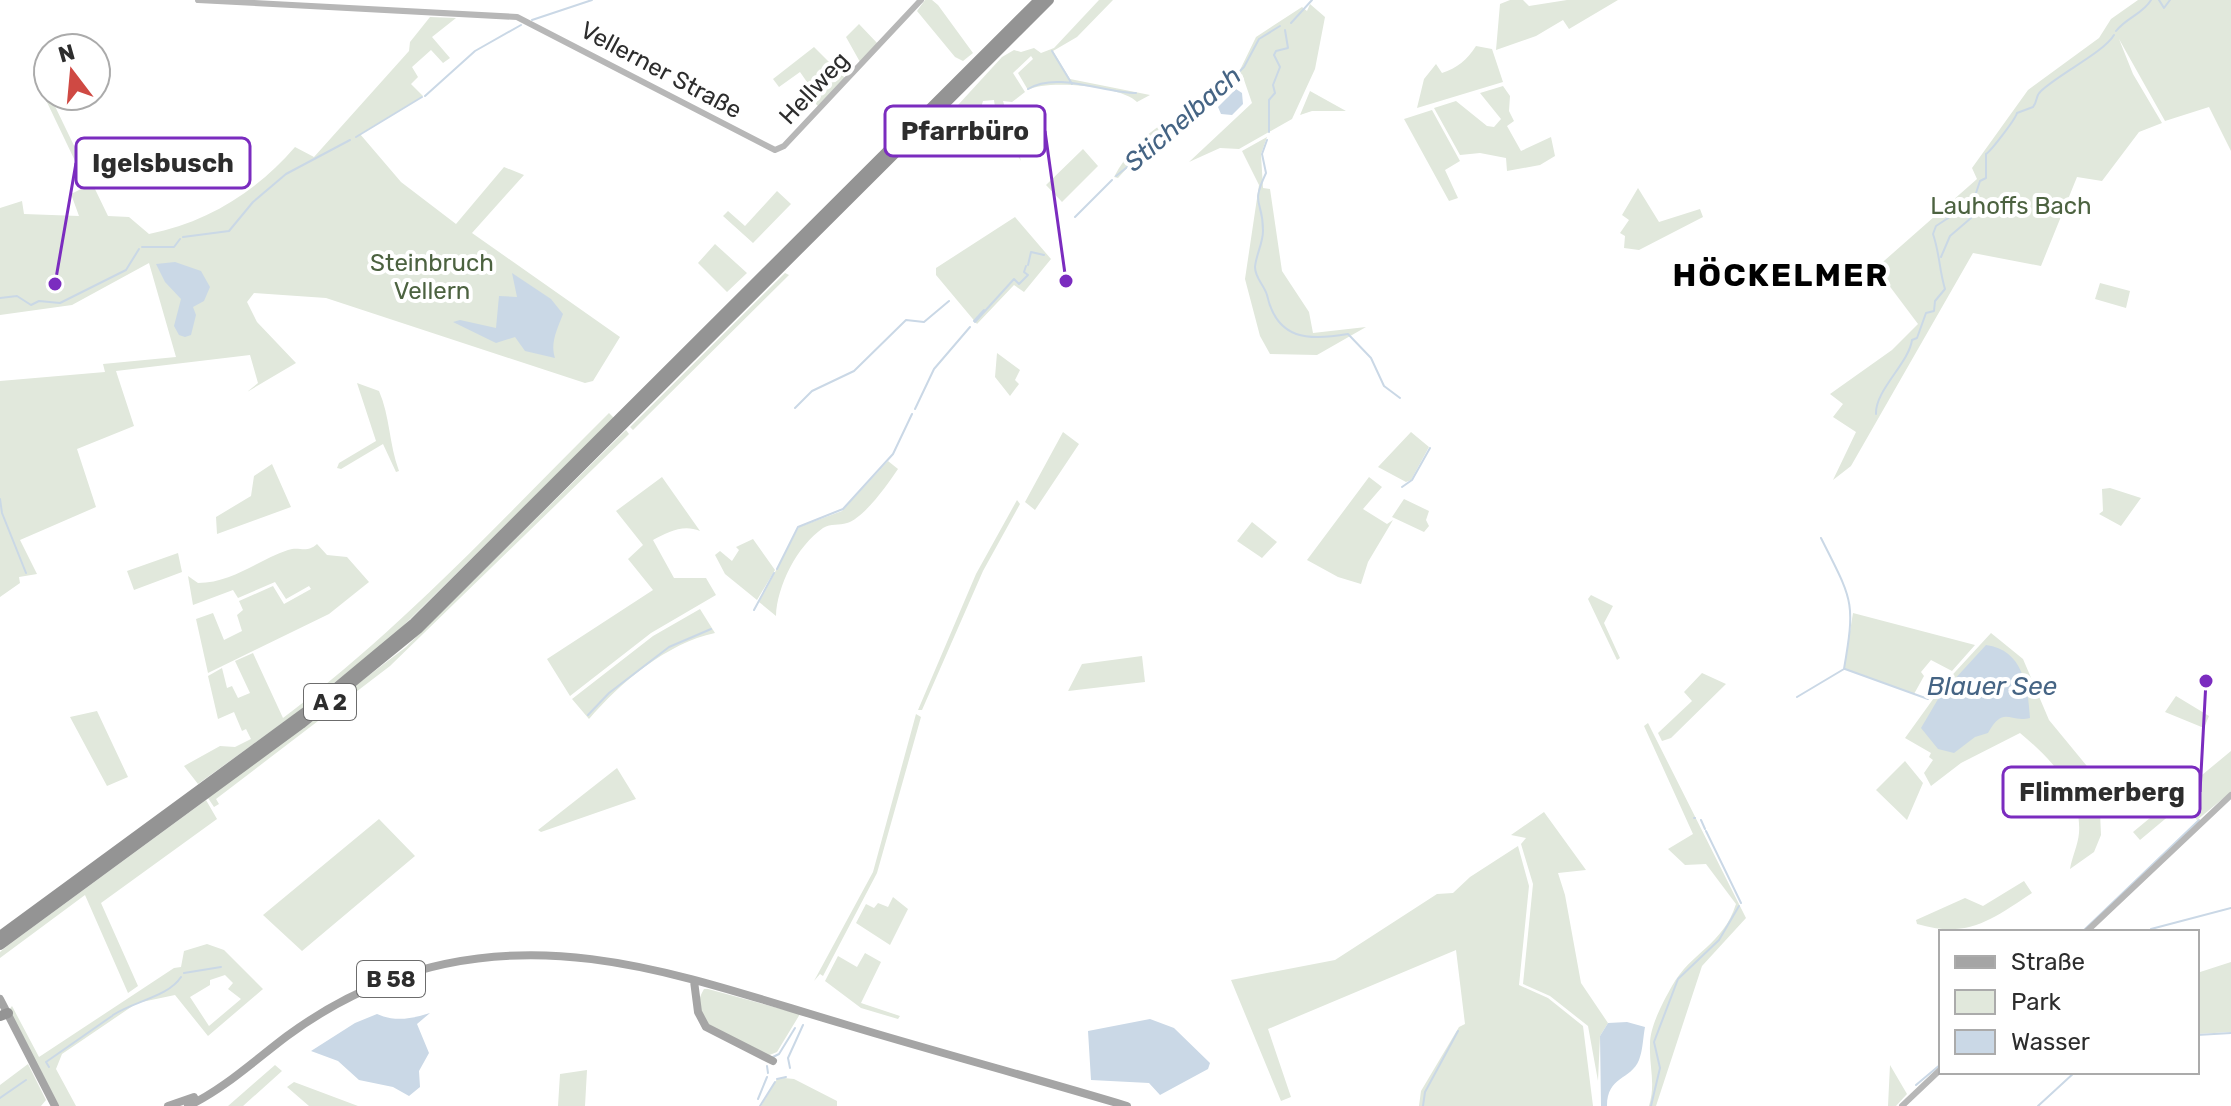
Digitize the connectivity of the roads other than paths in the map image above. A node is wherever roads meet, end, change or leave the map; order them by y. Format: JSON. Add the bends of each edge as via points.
{"nodes":[{"id":1,"x":198,"y":0,"type":"edge"},
{"id":2,"x":921,"y":0,"type":"edge"},
{"id":3,"x":1039,"y":0,"type":"edge"},
{"id":4,"x":1049,"y":0,"type":"edge"},
{"id":5,"x":1001,"y":28,"type":"dead end"},
{"id":6,"x":1005,"y":50,"type":"dead end"},
{"id":7,"x":983,"y":61,"type":"junction"},
{"id":8,"x":772,"y":149,"type":"joint"},
{"id":9,"x":621,"y":423,"type":"junction"},
{"id":10,"x":2231,"y":795,"type":"edge"},
{"id":11,"x":2088,"y":930,"type":"edge"},
{"id":12,"x":0,"y":936,"type":"edge"},
{"id":13,"x":0,"y":945,"type":"edge"},
{"id":14,"x":698,"y":982,"type":"junction"},
{"id":15,"x":2,"y":1009,"type":"edge"},
{"id":16,"x":772,"y":1064,"type":"dead end"},
{"id":17,"x":1939,"y":1071,"type":"edge"},
{"id":18,"x":221,"y":1087,"type":"junction"},
{"id":19,"x":55,"y":1106,"type":"edge"},
{"id":20,"x":168,"y":1106,"type":"edge"},
{"id":21,"x":188,"y":1106,"type":"edge"},
{"id":22,"x":1127,"y":1106,"type":"edge"},
{"id":23,"x":1902,"y":1106,"type":"edge"}],
"edges":[{"from":1,"to":8,"type":"main road","name":"Vellerner Straße","via":[[517,17]]},
{"from":2,"to":8,"type":"main road","name":"Hellweg","via":[[784,146]]},
{"from":3,"to":7,"type":"highway","number":"A 2"},
{"from":4,"to":7,"type":"highway","number":"A 2"},
{"from":5,"to":7,"type":"highway"},
{"from":6,"to":7,"type":"highway"},
{"from":7,"to":9,"type":"highway","number":"A 2"},
{"from":9,"to":12,"type":"highway","number":"A 2","via":[[380,652]]},
{"from":9,"to":13,"type":"highway","number":"A 2","via":[[461,589],[388,656]]},
{"from":10,"to":11,"type":"main road"},
{"from":14,"to":16,"type":"main road","via":[[696,1006],[711,1031]]},
{"from":14,"to":18,"type":"main road","number":"B 58","via":[[595,957],[517,953],[444,964],[369,989],[291,1033]]},
{"from":14,"to":22,"type":"main road","number":"B 58"},
{"from":15,"to":19,"type":"main road"},
{"from":17,"to":23,"type":"main road"},
{"from":18,"to":20,"type":"main road"},
{"from":18,"to":21,"type":"main road","number":"B 58"}]}
